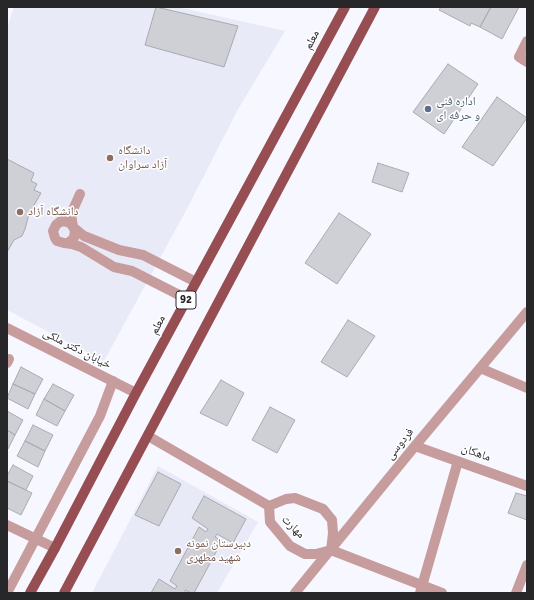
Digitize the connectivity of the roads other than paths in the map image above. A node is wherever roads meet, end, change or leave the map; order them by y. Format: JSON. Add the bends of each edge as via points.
{"nodes":[{"id":1,"x":345,"y":7,"type":"edge"},
{"id":2,"x":375,"y":7,"type":"edge"},
{"id":3,"x":527,"y":41,"type":"edge"},
{"id":4,"x":527,"y":62,"type":"edge"},
{"id":5,"x":80,"y":194,"type":"dead end"},
{"id":6,"x":71,"y":214,"type":"junction"},
{"id":7,"x":61,"y":222,"type":"junction"},
{"id":8,"x":73,"y":227,"type":"junction"},
{"id":9,"x":68,"y":243,"type":"junction"},
{"id":10,"x":196,"y":282,"type":"junction"},
{"id":11,"x":187,"y":299,"type":"junction"},
{"id":12,"x":527,"y":312,"type":"edge"},
{"id":13,"x":7,"y":328,"type":"edge"},
{"id":14,"x":480,"y":368,"type":"junction"},
{"id":15,"x":113,"y":381,"type":"junction"},
{"id":16,"x":527,"y":388,"type":"edge"},
{"id":17,"x":136,"y":393,"type":"junction"},
{"id":18,"x":148,"y":436,"type":"junction"},
{"id":19,"x":415,"y":446,"type":"junction"},
{"id":20,"x":458,"y":461,"type":"junction"},
{"id":21,"x":527,"y":486,"type":"edge"},
{"id":22,"x":269,"y":506,"type":"junction"},
{"id":23,"x":7,"y":525,"type":"edge"},
{"id":24,"x":36,"y":538,"type":"junction"},
{"id":25,"x":55,"y":548,"type":"junction"},
{"id":26,"x":331,"y":550,"type":"junction"},
{"id":27,"x":527,"y":565,"type":"edge"},
{"id":28,"x":421,"y":589,"type":"edge"},
{"id":29,"x":7,"y":593,"type":"edge"},
{"id":30,"x":30,"y":593,"type":"edge"},
{"id":31,"x":64,"y":593,"type":"edge"},
{"id":32,"x":295,"y":593,"type":"edge"},
{"id":33,"x":442,"y":593,"type":"edge"},
{"id":34,"x":516,"y":593,"type":"edge"}],
"edges":[{"from":1,"to":10,"type":"main road","name":"معلم","number":"92"},
{"from":2,"to":18,"type":"main road","number":"92"},
{"from":3,"to":4,"type":"street","via":[[519,57]]},
{"from":5,"to":6,"type":"street"},
{"from":6,"to":7,"type":"street"},
{"from":6,"to":8,"type":"street"},
{"from":7,"to":8,"type":"street","via":[[68,222]]},
{"from":7,"to":9,"type":"street","via":[[54,228],[53,235],[57,241]]},
{"from":8,"to":9,"type":"street","via":[[75,234]]},
{"from":8,"to":10,"type":"street","via":[[84,236],[119,250],[143,255]]},
{"from":9,"to":11,"type":"street","via":[[81,247],[114,267],[132,271]]},
{"from":10,"to":11,"type":"main road","name":"معلم","number":"92"},
{"from":11,"to":17,"type":"main road","name":"معلم","number":"92"},
{"from":12,"to":14,"type":"street","name":"فردوسی"},
{"from":13,"to":15,"type":"street","name":"خیابان دکتر ملکی"},
{"from":14,"to":16,"type":"street"},
{"from":14,"to":19,"type":"street","name":"فردوسی"},
{"from":15,"to":17,"type":"street","name":"خیابان دکتر ملکی"},
{"from":15,"to":24,"type":"street","via":[[100,416]]},
{"from":17,"to":25,"type":"main road","name":"معلم","number":"92"},
{"from":18,"to":22,"type":"street","name":"مهارت"},
{"from":18,"to":31,"type":"main road","number":"92"},
{"from":19,"to":20,"type":"street","name":"ماهکان"},
{"from":19,"to":26,"type":"street","name":"فردوسی"},
{"from":20,"to":21,"type":"street","name":"ماهکان"},
{"from":20,"to":28,"type":"street"},
{"from":22,"to":26,"type":"street","name":"مهارت","via":[[270,522],[290,546],[306,554]]},
{"from":22,"to":26,"type":"street","name":"مهارت","via":[[295,498],[323,509],[332,520]]},
{"from":23,"to":24,"type":"street"},
{"from":24,"to":25,"type":"street"},
{"from":24,"to":29,"type":"street"},
{"from":25,"to":30,"type":"main road","name":"معلم","number":"92"},
{"from":26,"to":28,"type":"street"},
{"from":26,"to":32,"type":"street","name":"فردوسی"},
{"from":27,"to":34,"type":"street"},
{"from":28,"to":33,"type":"street"}]}
